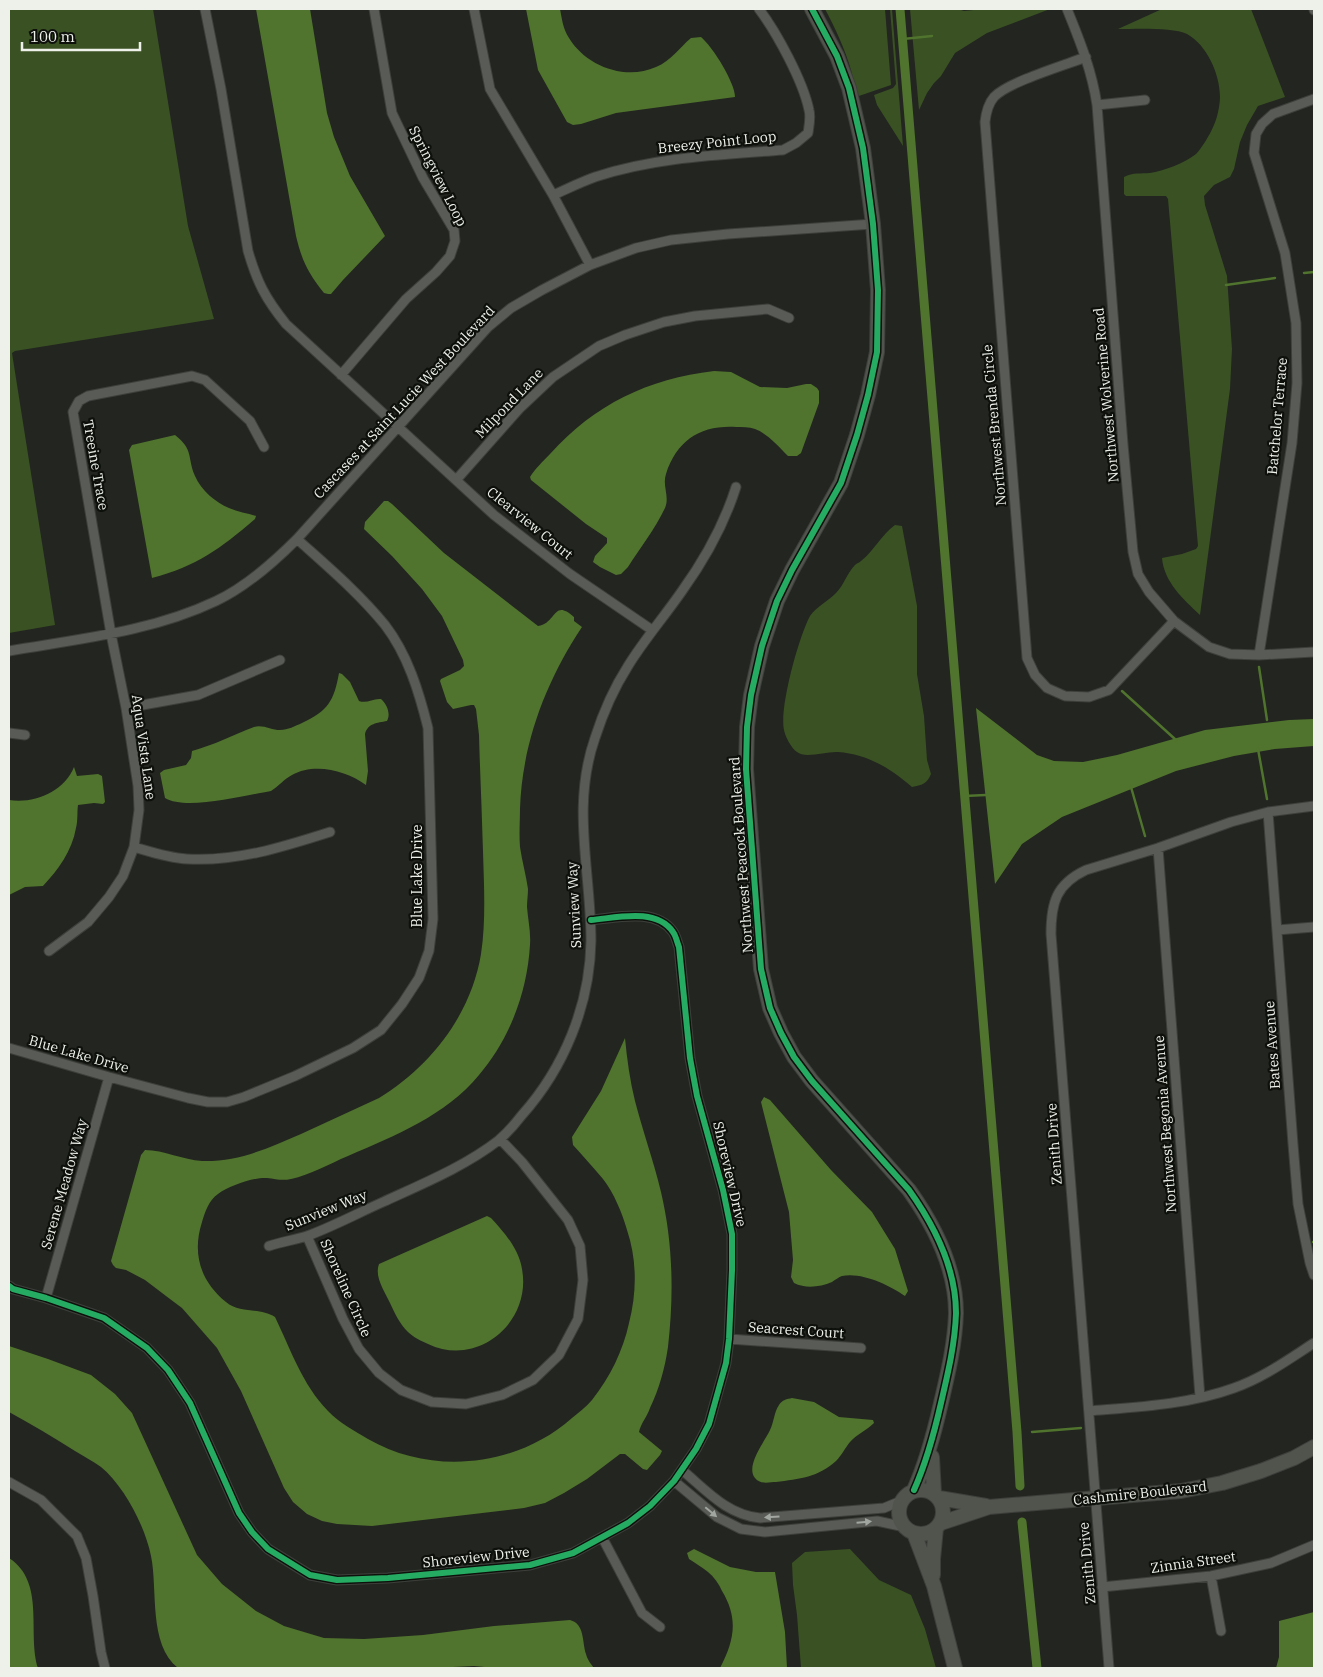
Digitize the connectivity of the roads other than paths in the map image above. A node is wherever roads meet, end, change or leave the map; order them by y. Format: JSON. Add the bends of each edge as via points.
{"nodes":[{"id":1,"x":205,"y":9,"type":"edge"},
{"id":2,"x":374,"y":9,"type":"edge"},
{"id":3,"x":474,"y":9,"type":"edge"},
{"id":4,"x":759,"y":9,"type":"edge"},
{"id":5,"x":812,"y":9,"type":"edge"},
{"id":6,"x":1067,"y":9,"type":"edge"},
{"id":7,"x":1086,"y":57,"type":"junction"},
{"id":8,"x":1314,"y":99,"type":"edge"},
{"id":9,"x":1145,"y":100,"type":"dead end"},
{"id":10,"x":1097,"y":105,"type":"junction"},
{"id":11,"x":553,"y":194,"type":"junction"},
{"id":12,"x":873,"y":224,"type":"junction"},
{"id":13,"x":590,"y":265,"type":"junction"},
{"id":14,"x":789,"y":318,"type":"dead end"},
{"id":15,"x":341,"y":375,"type":"junction"},
{"id":16,"x":398,"y":427,"type":"junction"},
{"id":17,"x":264,"y":446,"type":"dead end"},
{"id":18,"x":457,"y":479,"type":"junction"},
{"id":19,"x":736,"y":487,"type":"dead end"},
{"id":20,"x":297,"y":539,"type":"junction"},
{"id":21,"x":1174,"y":621,"type":"junction"},
{"id":22,"x":652,"y":630,"type":"junction"},
{"id":23,"x":111,"y":634,"type":"junction"},
{"id":24,"x":9,"y":651,"type":"edge"},
{"id":25,"x":1314,"y":652,"type":"edge"},
{"id":26,"x":1259,"y":655,"type":"junction"},
{"id":27,"x":280,"y":660,"type":"dead end"},
{"id":28,"x":126,"y":708,"type":"junction"},
{"id":29,"x":9,"y":733,"type":"edge"},
{"id":30,"x":25,"y":735,"type":"dead end"},
{"id":31,"x":1314,"y":806,"type":"edge"},
{"id":32,"x":1268,"y":812,"type":"junction"},
{"id":33,"x":330,"y":832,"type":"dead end"},
{"id":34,"x":134,"y":847,"type":"junction"},
{"id":35,"x":1158,"y":848,"type":"junction"},
{"id":36,"x":591,"y":920,"type":"junction"},
{"id":37,"x":1314,"y":927,"type":"edge"},
{"id":38,"x":1278,"y":930,"type":"junction"},
{"id":39,"x":49,"y":951,"type":"dead end"},
{"id":40,"x":9,"y":1048,"type":"edge"},
{"id":41,"x":109,"y":1077,"type":"junction"},
{"id":42,"x":500,"y":1139,"type":"junction"},
{"id":43,"x":308,"y":1236,"type":"junction"},
{"id":44,"x":269,"y":1246,"type":"dead end"},
{"id":45,"x":1314,"y":1275,"type":"edge"},
{"id":46,"x":9,"y":1286,"type":"edge"},
{"id":47,"x":46,"y":1298,"type":"junction"},
{"id":48,"x":729,"y":1339,"type":"junction"},
{"id":49,"x":1314,"y":1343,"type":"edge"},
{"id":50,"x":861,"y":1348,"type":"dead end"},
{"id":51,"x":1200,"y":1397,"type":"junction"},
{"id":52,"x":1089,"y":1411,"type":"junction"},
{"id":53,"x":933,"y":1436,"type":"junction"},
{"id":54,"x":1314,"y":1447,"type":"edge"},
{"id":55,"x":682,"y":1470,"type":"junction"},
{"id":56,"x":674,"y":1481,"type":"junction"},
{"id":57,"x":9,"y":1482,"type":"edge"},
{"id":58,"x":914,"y":1490,"type":"junction"},
{"id":59,"x":936,"y":1495,"type":"junction"},
{"id":60,"x":1095,"y":1498,"type":"junction"},
{"id":61,"x":901,"y":1501,"type":"junction"},
{"id":62,"x":989,"y":1507,"type":"junction"},
{"id":63,"x":821,"y":1514,"type":"junction"},
{"id":64,"x":823,"y":1526,"type":"junction"},
{"id":65,"x":939,"y":1526,"type":"junction"},
{"id":66,"x":909,"y":1530,"type":"junction"},
{"id":67,"x":602,"y":1537,"type":"junction"},
{"id":68,"x":1314,"y":1545,"type":"edge"},
{"id":69,"x":1211,"y":1576,"type":"junction"},
{"id":70,"x":934,"y":1586,"type":"junction"},
{"id":71,"x":1102,"y":1586,"type":"junction"},
{"id":72,"x":660,"y":1627,"type":"dead end"},
{"id":73,"x":1221,"y":1631,"type":"dead end"},
{"id":74,"x":105,"y":1668,"type":"edge"},
{"id":75,"x":955,"y":1668,"type":"edge"},
{"id":76,"x":1109,"y":1668,"type":"edge"}],
"edges":[{"from":1,"to":15,"type":"street","via":[[255,276],[270,304],[286,324]]},
{"from":2,"to":15,"type":"street","name":"Springview Loop","via":[[392,113],[423,178],[454,230],[455,241],[450,256],[406,299]]},
{"from":3,"to":11,"type":"street","via":[[490,89]]},
{"from":4,"to":11,"type":"street","name":"Breezy Point Loop","via":[[790,60],[803,91],[810,112],[808,133],[783,150],[645,164],[595,177]]},
{"from":5,"to":12,"type":"street","name":"Northwest Peacock Boulevard","via":[[837,56],[849,88],[863,148]]},
{"from":6,"to":7,"type":"street","name":"Northwest Wolverine Road"},
{"from":7,"to":10,"type":"street","name":"Northwest Wolverine Road"},
{"from":7,"to":21,"type":"street","name":"Northwest Brenda Circle","via":[[1005,88],[994,97],[984,122],[1027,658],[1035,675],[1047,688],[1065,696],[1089,697],[1109,690]]},
{"from":8,"to":26,"type":"street","name":"Batchelor Terrace","via":[[1273,114],[1262,124],[1256,134],[1254,154],[1286,253],[1296,323],[1297,382],[1292,443]]},
{"from":9,"to":10,"type":"street"},
{"from":10,"to":21,"type":"street","name":"Northwest Wolverine Road","via":[[1133,552],[1138,574]]},
{"from":11,"to":13,"type":"street"},
{"from":12,"to":13,"type":"street","name":"Cascases at Saint Lucie West Boulevard","via":[[671,240],[636,248]]},
{"from":12,"to":53,"type":"street","name":"Northwest Peacock Boulevard","via":[[878,319],[877,352],[868,394],[858,435],[840,483],[784,586],[762,646],[752,695],[746,769],[761,969],[780,1033],[812,1082],[922,1207],[944,1253],[956,1310],[951,1364]]},
{"from":13,"to":16,"type":"street","name":"Cascases at Saint Lucie West Boulevard","via":[[511,308],[488,327]]},
{"from":14,"to":18,"type":"street","name":"Milpond Lane","via":[[768,310],[695,316],[664,322],[599,346],[554,377],[519,408]]},
{"from":15,"to":16,"type":"street"},
{"from":16,"to":18,"type":"street","name":"Clearview Court"},
{"from":16,"to":20,"type":"street","name":"Cascases at Saint Lucie West Boulevard"},
{"from":17,"to":23,"type":"street","name":"Treeine Trace","via":[[250,421],[205,380],[192,376],[88,396],[79,401],[73,412]]},
{"from":18,"to":22,"type":"street","name":"Clearview Court","via":[[494,515],[570,574]]},
{"from":19,"to":22,"type":"street","name":"Sunview Way","via":[[728,512],[707,554]]},
{"from":20,"to":23,"type":"street","name":"Cascases at Saint Lucie West Boulevard","via":[[248,582],[217,600],[182,616]]},
{"from":20,"to":41,"type":"street","name":"Blue Lake Drive","via":[[385,626],[399,647],[421,699],[428,728],[433,919],[428,951],[419,978],[381,1030],[353,1048],[244,1097],[227,1102],[208,1102]]},
{"from":21,"to":26,"type":"street","name":"Northwest Wolverine Road","via":[[1209,647],[1230,654]]},
{"from":22,"to":36,"type":"street","name":"Sunview Way","via":[[608,704],[586,772],[582,810]]},
{"from":23,"to":24,"type":"street","name":"Cascases at Saint Lucie West Boulevard"},
{"from":23,"to":28,"type":"street","name":"Aqua Vista Lane"},
{"from":25,"to":26,"type":"street","name":"Northwest Wolverine Road"},
{"from":27,"to":28,"type":"street","via":[[198,695]]},
{"from":28,"to":34,"type":"street","name":"Aqua Vista Lane","via":[[138,786],[139,810]]},
{"from":29,"to":30,"type":"street"},
{"from":31,"to":32,"type":"street","name":"Zenith Drive"},
{"from":32,"to":35,"type":"street","name":"Zenith Drive"},
{"from":32,"to":38,"type":"street","name":"Bates Avenue"},
{"from":33,"to":34,"type":"street","via":[[278,848],[213,859],[185,859]]},
{"from":34,"to":39,"type":"street","name":"Aqua Vista Lane","via":[[122,876],[94,916]]},
{"from":35,"to":51,"type":"street","name":"Northwest Begonia Avenue"},
{"from":35,"to":52,"type":"street","name":"Zenith Drive","via":[[1076,874],[1064,885],[1052,908]]},
{"from":36,"to":42,"type":"street","name":"Sunview Way","via":[[584,995],[574,1029],[539,1097]]},
{"from":36,"to":48,"type":"street","name":"Shoreview Drive","via":[[640,916],[660,920],[673,932],[679,946],[690,1058],[732,1234]]},
{"from":37,"to":38,"type":"street"},
{"from":38,"to":45,"type":"street","name":"Bates Avenue","via":[[1298,1204]]},
{"from":40,"to":41,"type":"street","name":"Blue Lake Drive"},
{"from":41,"to":47,"type":"street","name":"Serene Meadow Way"},
{"from":42,"to":43,"type":"street","name":"Sunview Way","via":[[428,1182]]},
{"from":42,"to":43,"type":"street","name":"Shoreline Circle","via":[[568,1220],[580,1246],[583,1280],[578,1319],[559,1355],[533,1380],[502,1395],[466,1404],[432,1402],[401,1390],[379,1373],[359,1349]]},
{"from":43,"to":44,"type":"street","name":"Sunview Way"},
{"from":46,"to":47,"type":"street","name":"Shoreview Drive"},
{"from":47,"to":67,"type":"street","name":"Shoreview Drive","via":[[104,1318],[147,1348],[168,1370],[190,1403],[239,1513],[252,1532],[268,1549],[310,1575],[337,1580],[388,1578],[530,1565],[573,1553]]},
{"from":48,"to":50,"type":"street","name":"Seacrest Court"},
{"from":48,"to":55,"type":"street","name":"Shoreview Drive","via":[[726,1363],[708,1424]]},
{"from":49,"to":51,"type":"street","via":[[1268,1372],[1234,1388]]},
{"from":51,"to":52,"type":"street","via":[[1159,1405]]},
{"from":52,"to":60,"type":"street","name":"Zenith Drive"},
{"from":53,"to":58,"type":"street","name":"Northwest Peacock Boulevard"},
{"from":53,"to":59,"type":"street","name":"Northwest Peacock Boulevard","via":[[932,1470]]},
{"from":54,"to":60,"type":"street","name":"Cashmire Boulevard","via":[[1294,1458],[1222,1484]]},
{"from":55,"to":56,"type":"street","name":"Shoreview Drive"},
{"from":63,"to":55,"type":"street","one_way":true,"via":[[760,1518],[735,1513]]},
{"from":56,"to":64,"type":"street","one_way":true,"via":[[717,1517],[741,1529],[765,1532]]},
{"from":56,"to":67,"type":"street","name":"Shoreview Drive","via":[[650,1506]]},
{"from":57,"to":74,"type":"street","via":[[41,1500],[77,1536],[86,1558]]},
{"from":58,"to":59,"type":"street","via":[[922,1489]]},
{"from":58,"to":61,"type":"street"},
{"from":59,"to":62,"type":"street","name":"Cashmire Boulevard"},
{"from":59,"to":65,"type":"street","via":[[943,1509]]},
{"from":60,"to":62,"type":"street","name":"Cashmire Boulevard"},
{"from":60,"to":71,"type":"street","name":"Zenith Drive"},
{"from":61,"to":63,"type":"street","via":[[884,1508]]},
{"from":61,"to":66,"type":"street","via":[[899,1516]]},
{"from":62,"to":65,"type":"street","name":"Cashmire Boulevard"},
{"from":63,"to":64,"type":"street"},
{"from":64,"to":66,"type":"street","one_way":true,"via":[[877,1521]]},
{"from":65,"to":66,"type":"street","via":[[931,1532],[919,1534]]},
{"from":65,"to":70,"type":"street","via":[[933,1559]]},
{"from":66,"to":70,"type":"street"},
{"from":67,"to":72,"type":"street","via":[[642,1612]]},
{"from":68,"to":69,"type":"street","name":"Zinnia Street","via":[[1271,1562]]},
{"from":69,"to":71,"type":"street","name":"Zinnia Street"},
{"from":69,"to":73,"type":"street"},
{"from":70,"to":75,"type":"street"},
{"from":71,"to":76,"type":"street","name":"Zenith Drive"}]}
